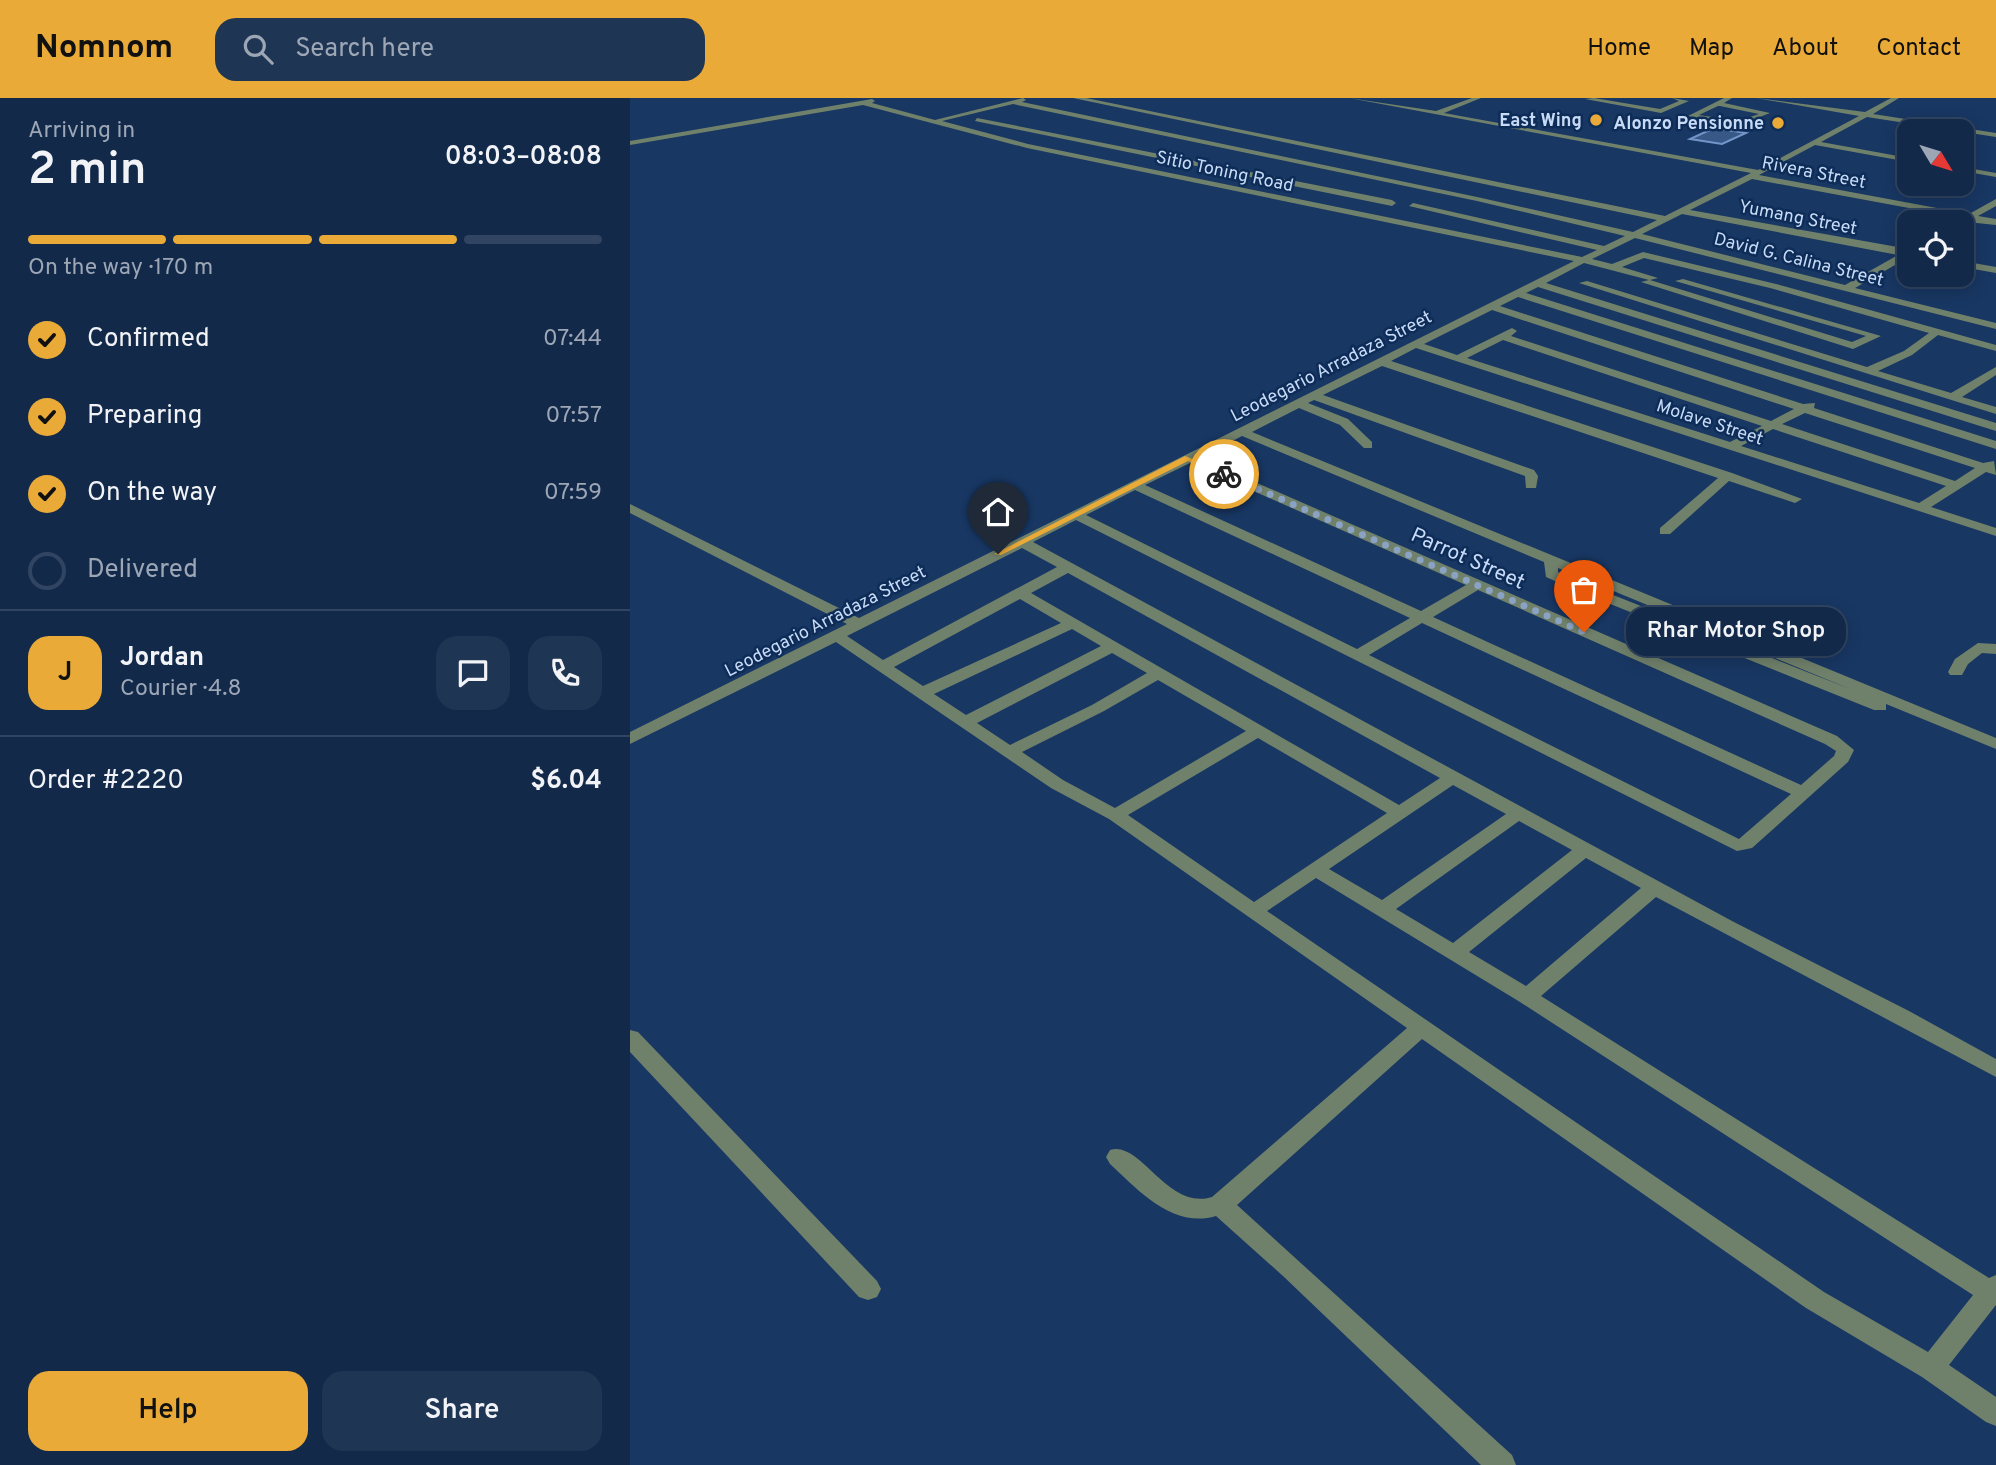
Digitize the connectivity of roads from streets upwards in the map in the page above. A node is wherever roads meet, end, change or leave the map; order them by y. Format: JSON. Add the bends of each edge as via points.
{"nodes":[{"id":1,"x":886,"y":98,"type":"edge"},
{"id":2,"x":1076,"y":98,"type":"edge"},
{"id":3,"x":1402,"y":98,"type":"edge"},
{"id":4,"x":1478,"y":98,"type":"edge"},
{"id":5,"x":1644,"y":98,"type":"edge"},
{"id":6,"x":1675,"y":98,"type":"edge"},
{"id":7,"x":1728,"y":98,"type":"edge"},
{"id":8,"x":1759,"y":98,"type":"edge"},
{"id":9,"x":1896,"y":98,"type":"edge"},
{"id":10,"x":1359,"y":99,"type":"edge"},
{"id":11,"x":1588,"y":99,"type":"edge"},
{"id":12,"x":1032,"y":101,"type":"edge"},
{"id":13,"x":1430,"y":101,"type":"dead end"},
{"id":14,"x":864,"y":103,"type":"junction"},
{"id":15,"x":1384,"y":104,"type":"junction"},
{"id":16,"x":1720,"y":104,"type":"junction"},
{"id":17,"x":1626,"y":105,"type":"junction"},
{"id":18,"x":1410,"y":108,"type":"junction"},
{"id":19,"x":1053,"y":110,"type":"junction"},
{"id":20,"x":1070,"y":113,"type":"junction"},
{"id":21,"x":1157,"y":113,"type":"junction"},
{"id":22,"x":1435,"y":113,"type":"junction"},
{"id":23,"x":1865,"y":114,"type":"junction"},
{"id":24,"x":1088,"y":117,"type":"junction"},
{"id":25,"x":1141,"y":118,"type":"junction"},
{"id":26,"x":1021,"y":119,"type":"dead end"},
{"id":27,"x":1047,"y":119,"type":"dead end"},
{"id":28,"x":977,"y":120,"type":"junction"},
{"id":29,"x":1107,"y":120,"type":"junction"},
{"id":30,"x":934,"y":121,"type":"junction"},
{"id":31,"x":1166,"y":121,"type":"dead end"},
{"id":32,"x":1066,"y":122,"type":"dead end"},
{"id":33,"x":1199,"y":122,"type":"junction"},
{"id":34,"x":999,"y":124,"type":"junction"},
{"id":35,"x":1125,"y":124,"type":"junction"},
{"id":36,"x":1055,"y":125,"type":"dead end"},
{"id":37,"x":1085,"y":126,"type":"dead end"},
{"id":38,"x":1220,"y":126,"type":"junction"},
{"id":39,"x":952,"y":127,"type":"junction"},
{"id":40,"x":1013,"y":127,"type":"junction"},
{"id":41,"x":1143,"y":128,"type":"junction"},
{"id":42,"x":1074,"y":129,"type":"dead end"},
{"id":43,"x":1234,"y":129,"type":"junction"},
{"id":44,"x":1033,"y":131,"type":"junction"},
{"id":45,"x":1106,"y":131,"type":"dead end"},
{"id":46,"x":1164,"y":132,"type":"junction"},
{"id":47,"x":1095,"y":134,"type":"dead end"},
{"id":48,"x":1052,"y":135,"type":"junction"},
{"id":49,"x":1996,"y":135,"type":"edge"},
{"id":50,"x":1186,"y":136,"type":"junction"},
{"id":51,"x":1272,"y":137,"type":"junction"},
{"id":52,"x":1073,"y":139,"type":"junction"},
{"id":53,"x":1200,"y":139,"type":"junction"},
{"id":54,"x":1814,"y":143,"type":"junction"},
{"id":55,"x":630,"y":144,"type":"edge"},
{"id":56,"x":1113,"y":148,"type":"junction"},
{"id":57,"x":1239,"y":148,"type":"junction"},
{"id":58,"x":1326,"y":148,"type":"junction"},
{"id":59,"x":1265,"y":154,"type":"junction"},
{"id":60,"x":1897,"y":158,"type":"edge"},
{"id":61,"x":1166,"y":159,"type":"junction"},
{"id":62,"x":1288,"y":159,"type":"junction"},
{"id":63,"x":1389,"y":161,"type":"junction"},
{"id":64,"x":1191,"y":164,"type":"junction"},
{"id":65,"x":1134,"y":168,"type":"junction"},
{"id":66,"x":1219,"y":169,"type":"junction"},
{"id":67,"x":1335,"y":169,"type":"junction"},
{"id":68,"x":1434,"y":171,"type":"junction"},
{"id":69,"x":1974,"y":171,"type":"edge"},
{"id":70,"x":1356,"y":173,"type":"junction"},
{"id":71,"x":1241,"y":174,"type":"junction"},
{"id":72,"x":1754,"y":174,"type":"junction"},
{"id":73,"x":1996,"y":175,"type":"edge"},
{"id":74,"x":1462,"y":177,"type":"junction"},
{"id":75,"x":1381,"y":179,"type":"junction"},
{"id":76,"x":1487,"y":182,"type":"junction"},
{"id":77,"x":1403,"y":183,"type":"junction"},
{"id":78,"x":1296,"y":184,"type":"junction"},
{"id":79,"x":1509,"y":186,"type":"junction"},
{"id":80,"x":1429,"y":189,"type":"junction"},
{"id":81,"x":1385,"y":191,"type":"dead end"},
{"id":82,"x":1538,"y":192,"type":"junction"},
{"id":83,"x":1343,"y":194,"type":"junction"},
{"id":84,"x":1454,"y":194,"type":"junction"},
{"id":85,"x":1269,"y":196,"type":"junction"},
{"id":86,"x":1560,"y":197,"type":"junction"},
{"id":87,"x":1477,"y":199,"type":"junction"},
{"id":88,"x":1996,"y":202,"type":"edge"},
{"id":89,"x":1392,"y":203,"type":"junction"},
{"id":90,"x":1413,"y":206,"type":"dead end"},
{"id":91,"x":1506,"y":207,"type":"junction"},
{"id":92,"x":1919,"y":210,"type":"edge"},
{"id":93,"x":1526,"y":211,"type":"junction"},
{"id":94,"x":1681,"y":211,"type":"junction"},
{"id":95,"x":1363,"y":215,"type":"junction"},
{"id":96,"x":1974,"y":215,"type":"edge"},
{"id":97,"x":1666,"y":219,"type":"junction"},
{"id":98,"x":1974,"y":221,"type":"edge"},
{"id":99,"x":1996,"y":222,"type":"edge"},
{"id":100,"x":1634,"y":235,"type":"junction"},
{"id":101,"x":1605,"y":249,"type":"junction"},
{"id":102,"x":1897,"y":251,"type":"edge"},
{"id":103,"x":1897,"y":260,"type":"edge"},
{"id":104,"x":1583,"y":261,"type":"junction"},
{"id":105,"x":1974,"y":266,"type":"edge"},
{"id":106,"x":1615,"y":267,"type":"junction"},
{"id":107,"x":1996,"y":270,"type":"edge"},
{"id":108,"x":1537,"y":283,"type":"junction"},
{"id":109,"x":1849,"y":287,"type":"junction"},
{"id":110,"x":1517,"y":293,"type":"junction"},
{"id":111,"x":1490,"y":306,"type":"junction"},
{"id":112,"x":1534,"y":319,"type":"junction"},
{"id":113,"x":1996,"y":326,"type":"edge"},
{"id":114,"x":1936,"y":332,"type":"junction"},
{"id":115,"x":1996,"y":334,"type":"edge"},
{"id":116,"x":1502,"y":336,"type":"junction"},
{"id":117,"x":1413,"y":344,"type":"junction"},
{"id":118,"x":1990,"y":344,"type":"edge"},
{"id":119,"x":1908,"y":353,"type":"junction"},
{"id":120,"x":1457,"y":359,"type":"junction"},
{"id":121,"x":1380,"y":361,"type":"junction"},
{"id":122,"x":1996,"y":370,"type":"edge"},
{"id":123,"x":1868,"y":372,"type":"junction"},
{"id":124,"x":1835,"y":394,"type":"junction"},
{"id":125,"x":1312,"y":395,"type":"junction"},
{"id":126,"x":1953,"y":397,"type":"junction"},
{"id":127,"x":1297,"y":402,"type":"junction"},
{"id":128,"x":1805,"y":408,"type":"junction"},
{"id":129,"x":1996,"y":411,"type":"edge"},
{"id":130,"x":1771,"y":426,"type":"junction"},
{"id":131,"x":1996,"y":427,"type":"edge"},
{"id":132,"x":1240,"y":431,"type":"junction"},
{"id":133,"x":1368,"y":445,"type":"dead end"},
{"id":134,"x":1996,"y":445,"type":"edge"},
{"id":135,"x":1730,"y":447,"type":"junction"},
{"id":136,"x":1188,"y":457,"type":"junction"},
{"id":137,"x":1992,"y":466,"type":"edge"},
{"id":138,"x":1728,"y":476,"type":"junction"},
{"id":139,"x":1134,"y":485,"type":"junction"},
{"id":140,"x":1531,"y":485,"type":"dead end"},
{"id":141,"x":1955,"y":485,"type":"junction"},
{"id":142,"x":1795,"y":499,"type":"dead end"},
{"id":143,"x":630,"y":508,"type":"edge"},
{"id":144,"x":1920,"y":508,"type":"junction"},
{"id":145,"x":1075,"y":514,"type":"junction"},
{"id":146,"x":1994,"y":529,"type":"edge"},
{"id":147,"x":1665,"y":531,"type":"dead end"},
{"id":148,"x":1022,"y":542,"type":"junction"},
{"id":149,"x":1551,"y":560,"type":"junction"},
{"id":150,"x":1066,"y":568,"type":"junction"},
{"id":151,"x":1607,"y":582,"type":"junction"},
{"id":152,"x":1477,"y":584,"type":"junction"},
{"id":153,"x":1578,"y":586,"type":"junction"},
{"id":154,"x":1019,"y":592,"type":"junction"},
{"id":155,"x":1640,"y":612,"type":"junction"},
{"id":156,"x":1691,"y":616,"type":"junction"},
{"id":157,"x":1420,"y":617,"type":"junction"},
{"id":158,"x":1072,"y":623,"type":"junction"},
{"id":159,"x":858,"y":624,"type":"junction"},
{"id":160,"x":836,"y":635,"type":"junction"},
{"id":161,"x":1113,"y":646,"type":"junction"},
{"id":162,"x":1996,"y":649,"type":"edge"},
{"id":163,"x":1357,"y":656,"type":"junction"},
{"id":164,"x":884,"y":666,"type":"junction"},
{"id":165,"x":1160,"y":672,"type":"junction"},
{"id":166,"x":1956,"y":672,"type":"dead end"},
{"id":167,"x":924,"y":692,"type":"junction"},
{"id":168,"x":1884,"y":701,"type":"junction"},
{"id":169,"x":966,"y":722,"type":"junction"},
{"id":170,"x":1259,"y":730,"type":"junction"},
{"id":171,"x":630,"y":738,"type":"edge"},
{"id":172,"x":1996,"y":744,"type":"edge"},
{"id":173,"x":1012,"y":751,"type":"junction"},
{"id":174,"x":1454,"y":776,"type":"junction"},
{"id":175,"x":1802,"y":792,"type":"junction"},
{"id":176,"x":1401,"y":813,"type":"junction"},
{"id":177,"x":1519,"y":813,"type":"junction"},
{"id":178,"x":1115,"y":814,"type":"junction"},
{"id":179,"x":1586,"y":849,"type":"junction"},
{"id":180,"x":1316,"y":869,"type":"junction"},
{"id":181,"x":1657,"y":886,"type":"junction"},
{"id":182,"x":1383,"y":909,"type":"junction"},
{"id":183,"x":1252,"y":912,"type":"junction"},
{"id":184,"x":1453,"y":954,"type":"junction"},
{"id":185,"x":1527,"y":997,"type":"junction"},
{"id":186,"x":1421,"y":1028,"type":"junction"},
{"id":187,"x":630,"y":1038,"type":"edge"},
{"id":188,"x":1996,"y":1069,"type":"edge"},
{"id":189,"x":1118,"y":1157,"type":"dead end"},
{"id":190,"x":1220,"y":1205,"type":"junction"},
{"id":191,"x":868,"y":1289,"type":"dead end"},
{"id":192,"x":1993,"y":1289,"type":"edge"},
{"id":193,"x":1931,"y":1368,"type":"junction"},
{"id":194,"x":1996,"y":1413,"type":"edge"},
{"id":195,"x":1502,"y":1465,"type":"edge"}],
"edges":[{"from":1,"to":14,"type":"street"},
{"from":2,"to":21,"type":"street"},
{"from":3,"to":15,"type":"street"},
{"from":4,"to":22,"type":"street"},
{"from":5,"to":17,"type":"street"},
{"from":6,"to":17,"type":"street","via":[[1686,101],[1661,111]]},
{"from":7,"to":16,"type":"street"},
{"from":8,"to":23,"type":"street"},
{"from":9,"to":23,"type":"street","name":"Leodegario Arradaza Street"},
{"from":10,"to":15,"type":"street","name":"Rivera Street"},
{"from":11,"to":17,"type":"street"},
{"from":12,"to":19,"type":"street","name":"David G. Calina Street"},
{"from":12,"to":25,"type":"street"},
{"from":12,"to":28,"type":"street"},
{"from":12,"to":30,"type":"street"},
{"from":13,"to":18,"type":"street"},
{"from":14,"to":30,"type":"street","name":"Sitio Toning Road"},
{"from":14,"to":55,"type":"street"},
{"from":15,"to":18,"type":"street","name":"Rivera Street"},
{"from":16,"to":16,"type":"street","via":[[1762,111],[1767,113],[1739,123],[1691,116]]},
{"from":18,"to":22,"type":"street","name":"Rivera Street"},
{"from":19,"to":20,"type":"street","name":"David G. Calina Street"},
{"from":19,"to":40,"type":"street"},
{"from":20,"to":24,"type":"street","name":"David G. Calina Street"},
{"from":20,"to":27,"type":"street"},
{"from":21,"to":25,"type":"street"},
{"from":21,"to":33,"type":"street"},
{"from":22,"to":72,"type":"street","name":"Rivera Street"},
{"from":23,"to":49,"type":"street"},
{"from":23,"to":54,"type":"street","name":"Leodegario Arradaza Street"},
{"from":24,"to":29,"type":"street","name":"David G. Calina Street"},
{"from":24,"to":32,"type":"street"},
{"from":25,"to":35,"type":"street"},
{"from":26,"to":34,"type":"street"},
{"from":28,"to":34,"type":"street"},
{"from":28,"to":39,"type":"street"},
{"from":29,"to":35,"type":"street","name":"David G. Calina Street"},
{"from":29,"to":37,"type":"street"},
{"from":30,"to":39,"type":"street","name":"Sitio Toning Road"},
{"from":31,"to":41,"type":"street"},
{"from":33,"to":38,"type":"street"},
{"from":33,"to":46,"type":"street"},
{"from":34,"to":40,"type":"street"},
{"from":35,"to":41,"type":"street","name":"David G. Calina Street"},
{"from":35,"to":45,"type":"street"},
{"from":36,"to":44,"type":"street"},
{"from":38,"to":43,"type":"street"},
{"from":38,"to":50,"type":"street"},
{"from":39,"to":65,"type":"street","name":"Sitio Toning Road"},
{"from":40,"to":44,"type":"street"},
{"from":41,"to":46,"type":"street","name":"David G. Calina Street"},
{"from":42,"to":48,"type":"street"},
{"from":43,"to":51,"type":"street"},
{"from":43,"to":53,"type":"street"},
{"from":44,"to":48,"type":"street"},
{"from":46,"to":50,"type":"street","name":"David G. Calina Street"},
{"from":46,"to":56,"type":"street"},
{"from":47,"to":52,"type":"street"},
{"from":48,"to":52,"type":"street"},
{"from":50,"to":53,"type":"street","name":"David G. Calina Street"},
{"from":51,"to":57,"type":"street"},
{"from":51,"to":58,"type":"street"},
{"from":52,"to":56,"type":"street"},
{"from":53,"to":57,"type":"street","name":"David G. Calina Street"},
{"from":54,"to":60,"type":"street"},
{"from":54,"to":72,"type":"street","name":"Leodegario Arradaza Street"},
{"from":56,"to":61,"type":"street"},
{"from":57,"to":59,"type":"street","name":"David G. Calina Street"},
{"from":57,"to":64,"type":"street"},
{"from":58,"to":62,"type":"street"},
{"from":58,"to":63,"type":"street"},
{"from":59,"to":62,"type":"street","name":"David G. Calina Street"},
{"from":59,"to":66,"type":"street"},
{"from":61,"to":64,"type":"street"},
{"from":61,"to":65,"type":"street"},
{"from":62,"to":67,"type":"street","name":"David G. Calina Street"},
{"from":62,"to":71,"type":"street"},
{"from":63,"to":68,"type":"street"},
{"from":63,"to":70,"type":"street"},
{"from":64,"to":66,"type":"street"},
{"from":65,"to":85,"type":"street","name":"Sitio Toning Road"},
{"from":66,"to":71,"type":"street"},
{"from":67,"to":70,"type":"street","name":"David G. Calina Street"},
{"from":67,"to":78,"type":"street"},
{"from":68,"to":74,"type":"street"},
{"from":68,"to":77,"type":"street"},
{"from":69,"to":73,"type":"street"},
{"from":70,"to":75,"type":"street","name":"David G. Calina Street"},
{"from":71,"to":78,"type":"street"},
{"from":72,"to":92,"type":"street","name":"Rivera Street"},
{"from":72,"to":94,"type":"street","name":"Leodegario Arradaza Street"},
{"from":74,"to":76,"type":"street"},
{"from":74,"to":80,"type":"street"},
{"from":75,"to":77,"type":"street","name":"David G. Calina Street"},
{"from":75,"to":83,"type":"street"},
{"from":76,"to":79,"type":"street"},
{"from":76,"to":84,"type":"street"},
{"from":77,"to":80,"type":"street","name":"David G. Calina Street"},
{"from":77,"to":81,"type":"street"},
{"from":78,"to":83,"type":"street"},
{"from":78,"to":85,"type":"street"},
{"from":79,"to":82,"type":"street"},
{"from":79,"to":87,"type":"street"},
{"from":80,"to":84,"type":"street","name":"David G. Calina Street"},
{"from":80,"to":89,"type":"street"},
{"from":82,"to":86,"type":"street"},
{"from":82,"to":91,"type":"street"},
{"from":83,"to":89,"type":"street"},
{"from":84,"to":87,"type":"street","name":"David G. Calina Street"},
{"from":85,"to":95,"type":"street","name":"Sitio Toning Road"},
{"from":86,"to":93,"type":"street"},
{"from":86,"to":97,"type":"street"},
{"from":87,"to":91,"type":"street","name":"David G. Calina Street"},
{"from":88,"to":96,"type":"street"},
{"from":89,"to":95,"type":"street"},
{"from":90,"to":101,"type":"street"},
{"from":91,"to":93,"type":"street","name":"David G. Calina Street"},
{"from":93,"to":100,"type":"street","name":"David G. Calina Street"},
{"from":94,"to":97,"type":"street","name":"Leodegario Arradaza Street"},
{"from":94,"to":102,"type":"street","name":"Yumang Street"},
{"from":95,"to":104,"type":"street","name":"Sitio Toning Road"},
{"from":97,"to":100,"type":"street","name":"Leodegario Arradaza Street"},
{"from":98,"to":99,"type":"street","name":"Rivera Street"},
{"from":100,"to":101,"type":"street","name":"Leodegario Arradaza Street"},
{"from":100,"to":109,"type":"street","name":"David G. Calina Street"},
{"from":101,"to":104,"type":"street","name":"Leodegario Arradaza Street"},
{"from":103,"to":109,"type":"street"},
{"from":104,"to":106,"type":"street","name":"Sitio Toning Road"},
{"from":104,"to":108,"type":"street","name":"Leodegario Arradaza Street"},
{"from":105,"to":107,"type":"street"},
{"from":106,"to":114,"type":"street","via":[[1643,254]]},
{"from":106,"to":119,"type":"street","name":"Sitio Toning Road","via":[[1876,336],[1865,342]]},
{"from":106,"to":123,"type":"street","via":[[1584,283]]},
{"from":108,"to":110,"type":"street","name":"Leodegario Arradaza Street"},
{"from":108,"to":131,"type":"street"},
{"from":109,"to":113,"type":"street","name":"David G. Calina Street"},
{"from":110,"to":111,"type":"street","name":"Leodegario Arradaza Street"},
{"from":110,"to":124,"type":"street"},
{"from":111,"to":112,"type":"street"},
{"from":111,"to":117,"type":"street","name":"Leodegario Arradaza Street"},
{"from":112,"to":116,"type":"street"},
{"from":112,"to":128,"type":"street"},
{"from":114,"to":118,"type":"street"},
{"from":114,"to":119,"type":"street"},
{"from":115,"to":118,"type":"street"},
{"from":116,"to":120,"type":"street"},
{"from":116,"to":130,"type":"street"},
{"from":117,"to":120,"type":"street","name":"Molave Street"},
{"from":117,"to":121,"type":"street","name":"Leodegario Arradaza Street"},
{"from":119,"to":123,"type":"street"},
{"from":120,"to":135,"type":"street","name":"Molave Street"},
{"from":121,"to":125,"type":"street","name":"Leodegario Arradaza Street"},
{"from":121,"to":138,"type":"street"},
{"from":122,"to":126,"type":"street"},
{"from":123,"to":126,"type":"street"},
{"from":124,"to":128,"type":"street"},
{"from":124,"to":134,"type":"street"},
{"from":125,"to":127,"type":"street","name":"Leodegario Arradaza Street"},
{"from":125,"to":140,"type":"street","via":[[1530,473]]},
{"from":126,"to":129,"type":"street"},
{"from":127,"to":132,"type":"street","name":"Leodegario Arradaza Street"},
{"from":127,"to":133,"type":"street","via":[[1344,422]]},
{"from":128,"to":130,"type":"street"},
{"from":128,"to":137,"type":"street"},
{"from":130,"to":135,"type":"street"},
{"from":130,"to":141,"type":"street"},
{"from":132,"to":136,"type":"street","name":"Leodegario Arradaza Street"},
{"from":132,"to":149,"type":"street"},
{"from":135,"to":144,"type":"street","name":"Molave Street"},
{"from":136,"to":139,"type":"street","name":"Leodegario Arradaza Street"},
{"from":136,"to":152,"type":"street","name":"Parrot Street"},
{"from":137,"to":141,"type":"street"},
{"from":138,"to":142,"type":"street"},
{"from":138,"to":147,"type":"street"},
{"from":139,"to":145,"type":"street","name":"Leodegario Arradaza Street"},
{"from":139,"to":157,"type":"street"},
{"from":141,"to":144,"type":"street"},
{"from":143,"to":159,"type":"street"},
{"from":144,"to":146,"type":"street","name":"Molave Street"},
{"from":145,"to":148,"type":"street","name":"Leodegario Arradaza Street"},
{"from":145,"to":163,"type":"street"},
{"from":148,"to":150,"type":"street"},
{"from":148,"to":159,"type":"street","name":"Leodegario Arradaza Street"},
{"from":149,"to":151,"type":"street"},
{"from":149,"to":153,"type":"street","via":[[1551,574]]},
{"from":150,"to":154,"type":"street"},
{"from":150,"to":174,"type":"street"},
{"from":151,"to":153,"type":"street"},
{"from":151,"to":156,"type":"street"},
{"from":152,"to":157,"type":"street"},
{"from":152,"to":175,"type":"street","name":"Parrot Street","via":[[1846,750]]},
{"from":153,"to":155,"type":"street"},
{"from":154,"to":158,"type":"street"},
{"from":154,"to":164,"type":"street"},
{"from":155,"to":156,"type":"street"},
{"from":155,"to":168,"type":"street","via":[[1859,700]]},
{"from":156,"to":168,"type":"street"},
{"from":157,"to":163,"type":"street"},
{"from":157,"to":175,"type":"street"},
{"from":158,"to":161,"type":"street"},
{"from":158,"to":167,"type":"street"},
{"from":159,"to":160,"type":"street","name":"Leodegario Arradaza Street"},
{"from":160,"to":164,"type":"street"},
{"from":160,"to":171,"type":"street","name":"Leodegario Arradaza Street"},
{"from":161,"to":165,"type":"street"},
{"from":161,"to":169,"type":"street"},
{"from":162,"to":166,"type":"street","via":[[1978,648]]},
{"from":163,"to":175,"type":"street","via":[[1737,845],[1745,844]]},
{"from":164,"to":167,"type":"street"},
{"from":165,"to":170,"type":"street"},
{"from":165,"to":173,"type":"street"},
{"from":167,"to":169,"type":"street"},
{"from":168,"to":172,"type":"street"},
{"from":169,"to":173,"type":"street"},
{"from":170,"to":176,"type":"street"},
{"from":170,"to":178,"type":"street"},
{"from":173,"to":178,"type":"street","via":[[1057,783]]},
{"from":174,"to":176,"type":"street"},
{"from":174,"to":177,"type":"street"},
{"from":176,"to":180,"type":"street"},
{"from":177,"to":179,"type":"street"},
{"from":177,"to":182,"type":"street"},
{"from":178,"to":183,"type":"street"},
{"from":179,"to":181,"type":"street"},
{"from":179,"to":184,"type":"street"},
{"from":180,"to":182,"type":"street"},
{"from":180,"to":183,"type":"street"},
{"from":181,"to":185,"type":"street"},
{"from":181,"to":188,"type":"street"},
{"from":182,"to":184,"type":"street"},
{"from":183,"to":186,"type":"street"},
{"from":184,"to":185,"type":"street"},
{"from":185,"to":192,"type":"street"},
{"from":186,"to":190,"type":"street"},
{"from":186,"to":193,"type":"street","via":[[1815,1300]]},
{"from":187,"to":191,"type":"street"},
{"from":189,"to":190,"type":"street","via":[[1179,1205],[1208,1211]]},
{"from":190,"to":195,"type":"street","via":[[1450,1422]]},
{"from":192,"to":193,"type":"street"},
{"from":193,"to":194,"type":"street"}]}
